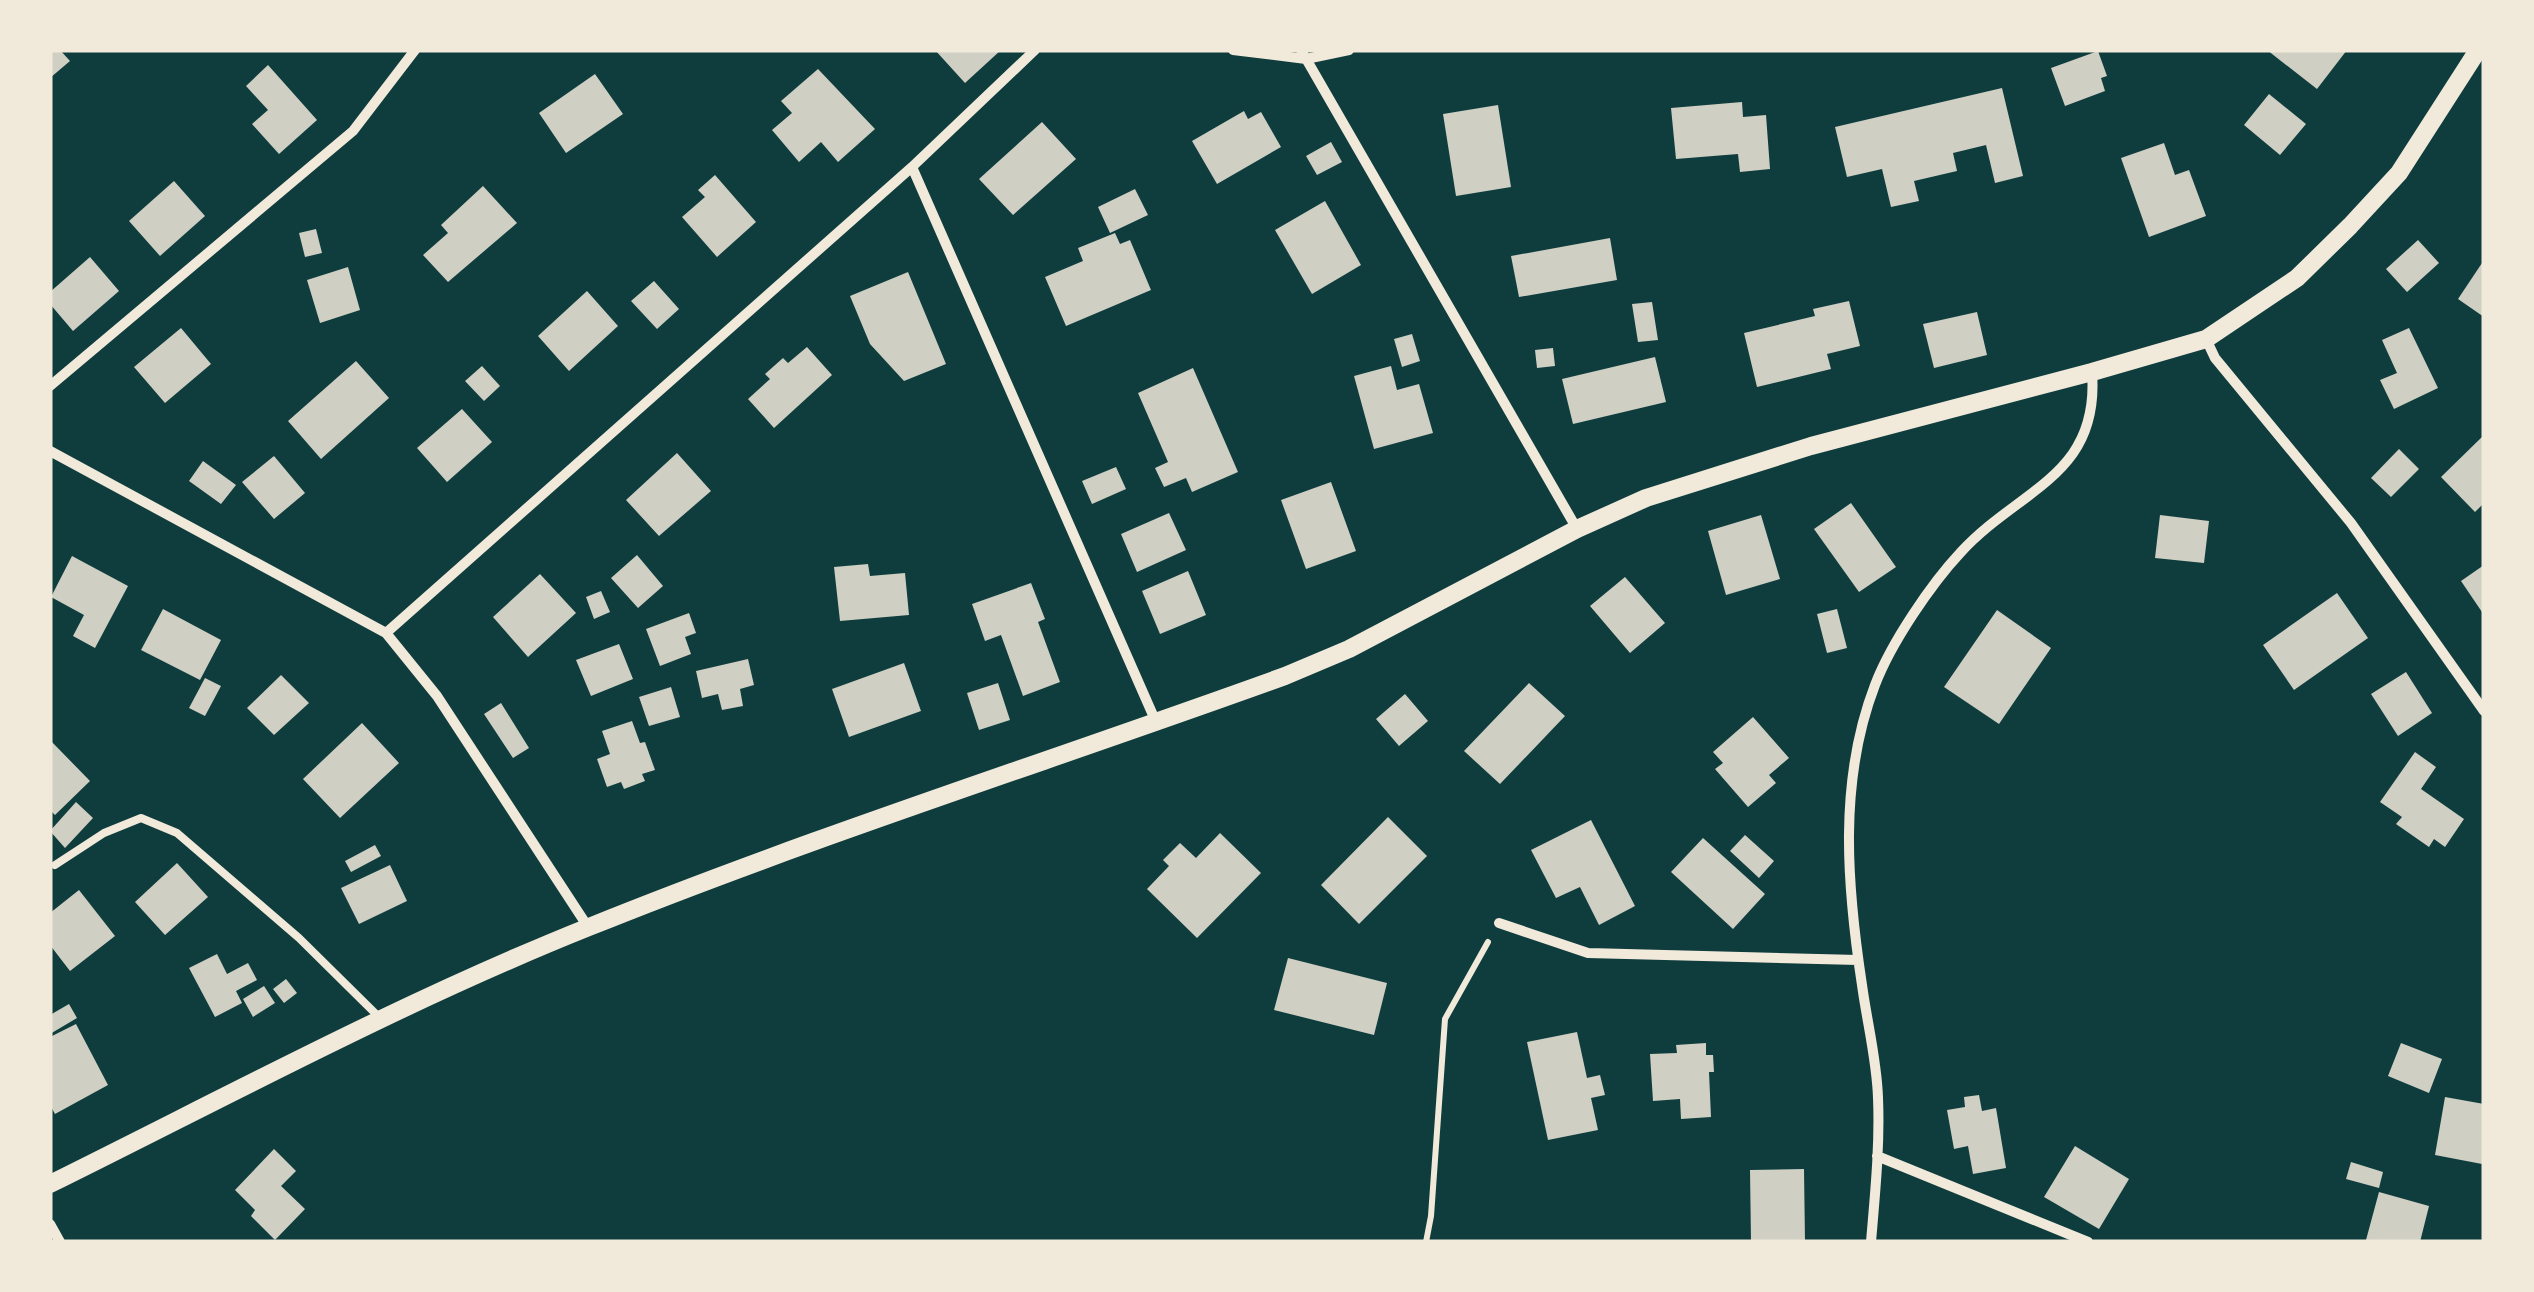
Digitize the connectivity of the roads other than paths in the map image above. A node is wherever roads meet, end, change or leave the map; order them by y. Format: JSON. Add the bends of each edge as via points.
{"nodes":[{"id":1,"x":415,"y":50,"type":"edge"},
{"id":2,"x":1035,"y":50,"type":"edge"},
{"id":3,"x":1233,"y":50,"type":"edge"},
{"id":4,"x":1349,"y":50,"type":"edge"},
{"id":5,"x":2478,"y":50,"type":"edge"},
{"id":6,"x":1303,"y":54,"type":"edge"},
{"id":7,"x":912,"y":167,"type":"junction"},
{"id":8,"x":2206,"y":338,"type":"junction"},
{"id":9,"x":2092,"y":372,"type":"junction"},
{"id":10,"x":50,"y":386,"type":"edge"},
{"id":11,"x":50,"y":451,"type":"edge"},
{"id":12,"x":1577,"y":530,"type":"junction"},
{"id":13,"x":386,"y":633,"type":"junction"},
{"id":14,"x":2484,"y":712,"type":"edge"},
{"id":15,"x":1156,"y":722,"type":"junction"},
{"id":16,"x":55,"y":866,"type":"dead end"},
{"id":17,"x":1498,"y":923,"type":"road end"},
{"id":18,"x":588,"y":927,"type":"junction"},
{"id":19,"x":1858,"y":960,"type":"junction"},
{"id":20,"x":380,"y":1018,"type":"junction"},
{"id":21,"x":1878,"y":1156,"type":"junction"},
{"id":22,"x":50,"y":1184,"type":"edge"},
{"id":23,"x":50,"y":1224,"type":"edge"},
{"id":24,"x":60,"y":1242,"type":"edge"},
{"id":25,"x":1871,"y":1242,"type":"edge"},
{"id":26,"x":2088,"y":1242,"type":"edge"}],
"edges":[{"from":1,"to":10,"type":"street","via":[[353,131]]},
{"from":2,"to":7,"type":"street"},
{"from":3,"to":6,"type":"street"},
{"from":4,"to":6,"type":"street"},
{"from":5,"to":8,"type":"street","via":[[2399,173],[2350,226],[2297,278]]},
{"from":6,"to":12,"type":"street"},
{"from":7,"to":13,"type":"street"},
{"from":7,"to":15,"type":"street"},
{"from":8,"to":9,"type":"street"},
{"from":8,"to":14,"type":"street","via":[[2215,358],[2352,524]]},
{"from":9,"to":12,"type":"street","via":[[1811,446],[1646,498]]},
{"from":9,"to":19,"type":"street","via":[[2094,400],[2083,442],[1963,550],[1921,603],[1875,684],[1856,757],[1847,831]]},
{"from":11,"to":13,"type":"street"},
{"from":12,"to":15,"type":"street","via":[[1349,649]]},
{"from":13,"to":18,"type":"street","via":[[437,696]]},
{"from":15,"to":18,"type":"street"},
{"from":16,"to":20,"type":"lane","via":[[141,818],[177,832]]},
{"from":17,"to":19,"type":"street","via":[[1588,953]]},
{"from":18,"to":20,"type":"street"},
{"from":19,"to":21,"type":"street","via":[[1878,1095]]},
{"from":20,"to":22,"type":"street"},
{"from":21,"to":25,"type":"street"},
{"from":21,"to":26,"type":"street"},
{"from":23,"to":24,"type":"street"}]}
